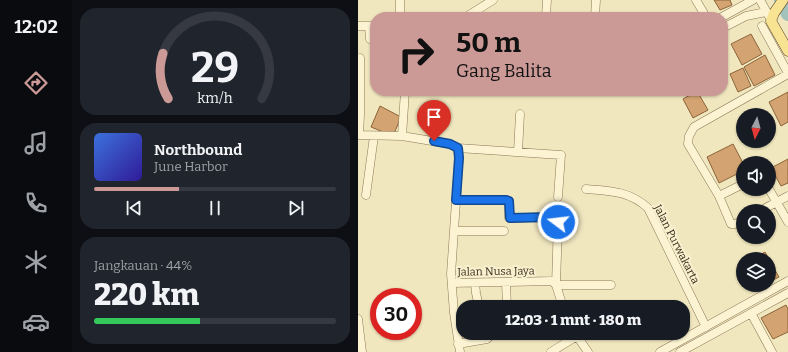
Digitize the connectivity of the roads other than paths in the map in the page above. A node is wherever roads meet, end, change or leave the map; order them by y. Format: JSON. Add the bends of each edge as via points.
{"nodes":[{"id":1,"x":400,"y":0,"type":"edge"},
{"id":2,"x":493,"y":0,"type":"edge"},
{"id":3,"x":547,"y":0,"type":"edge"},
{"id":4,"x":596,"y":0,"type":"edge"},
{"id":5,"x":696,"y":0,"type":"edge"},
{"id":6,"x":753,"y":0,"type":"edge"},
{"id":7,"x":760,"y":0,"type":"edge"},
{"id":8,"x":784,"y":0,"type":"edge"},
{"id":9,"x":400,"y":12,"type":"edge"},
{"id":10,"x":474,"y":12,"type":"edge"},
{"id":11,"x":546,"y":12,"type":"edge"},
{"id":12,"x":595,"y":12,"type":"edge"},
{"id":13,"x":703,"y":12,"type":"edge"},
{"id":14,"x":728,"y":14,"type":"edge"},
{"id":15,"x":768,"y":18,"type":"junction"},
{"id":16,"x":728,"y":25,"type":"edge"},
{"id":17,"x":358,"y":26,"type":"edge"},
{"id":18,"x":370,"y":27,"type":"edge"},
{"id":19,"x":788,"y":50,"type":"edge"},
{"id":20,"x":360,"y":58,"type":"dead end"},
{"id":21,"x":788,"y":74,"type":"edge"},
{"id":22,"x":405,"y":96,"type":"edge"},
{"id":23,"x":520,"y":114,"type":"dead end"},
{"id":24,"x":358,"y":136,"type":"edge"},
{"id":25,"x":374,"y":136,"type":"junction"},
{"id":26,"x":402,"y":136,"type":"junction"},
{"id":27,"x":458,"y":148,"type":"junction"},
{"id":28,"x":518,"y":152,"type":"junction"},
{"id":29,"x":736,"y":188,"type":"edge"},
{"id":30,"x":586,"y":189,"type":"dead end"},
{"id":31,"x":366,"y":195,"type":"dead end"},
{"id":32,"x":719,"y":196,"type":"junction"},
{"id":33,"x":772,"y":196,"type":"edge"},
{"id":34,"x":788,"y":196,"type":"edge"},
{"id":35,"x":558,"y":198,"type":"dead end"},
{"id":36,"x":456,"y":200,"type":"junction"},
{"id":37,"x":776,"y":203,"type":"junction"},
{"id":38,"x":788,"y":222,"type":"edge"},
{"id":39,"x":736,"y":224,"type":"edge"},
{"id":40,"x":455,"y":231,"type":"junction"},
{"id":41,"x":504,"y":232,"type":"dead end"},
{"id":42,"x":788,"y":281,"type":"edge"},
{"id":43,"x":506,"y":282,"type":"junction"},
{"id":44,"x":452,"y":283,"type":"junction"},
{"id":45,"x":475,"y":283,"type":"junction"},
{"id":46,"x":556,"y":285,"type":"junction"},
{"id":47,"x":611,"y":285,"type":"dead end"},
{"id":48,"x":788,"y":293,"type":"edge"},
{"id":49,"x":478,"y":300,"type":"edge"},
{"id":50,"x":507,"y":300,"type":"edge"},
{"id":51,"x":561,"y":300,"type":"edge"},
{"id":52,"x":751,"y":313,"type":"junction"},
{"id":53,"x":358,"y":319,"type":"edge"},
{"id":54,"x":706,"y":327,"type":"junction"},
{"id":55,"x":484,"y":340,"type":"edge"},
{"id":56,"x":568,"y":340,"type":"edge"},
{"id":57,"x":580,"y":340,"type":"edge"},
{"id":58,"x":459,"y":348,"type":"edge"},
{"id":59,"x":362,"y":352,"type":"edge"},
{"id":60,"x":551,"y":352,"type":"edge"},
{"id":61,"x":588,"y":352,"type":"edge"},
{"id":62,"x":660,"y":352,"type":"edge"},
{"id":63,"x":680,"y":352,"type":"edge"},
{"id":64,"x":772,"y":352,"type":"edge"}],
"edges":[{"from":1,"to":9,"type":"street"},
{"from":2,"to":10,"type":"street"},
{"from":3,"to":11,"type":"street"},
{"from":4,"to":12,"type":"street"},
{"from":5,"to":13,"type":"street"},
{"from":6,"to":14,"type":"street"},
{"from":7,"to":15,"type":"street"},
{"from":8,"to":15,"type":"main road"},
{"from":15,"to":16,"type":"street","via":[[746,16]]},
{"from":15,"to":19,"type":"main road"},
{"from":15,"to":21,"type":"street"},
{"from":17,"to":18,"type":"street"},
{"from":20,"to":24,"type":"street"},
{"from":21,"to":32,"type":"street","via":[[694,127],[691,132],[688,144]]},
{"from":22,"to":26,"type":"street"},
{"from":23,"to":28,"type":"street"},
{"from":24,"to":25,"type":"street"},
{"from":25,"to":26,"type":"street"},
{"from":25,"to":31,"type":"street"},
{"from":26,"to":27,"type":"street","via":[[450,144]]},
{"from":27,"to":28,"type":"street"},
{"from":27,"to":36,"type":"street","name":"Jalan Nusa Jaya"},
{"from":28,"to":35,"type":"street","via":[[561,155]]},
{"from":29,"to":32,"type":"street"},
{"from":30,"to":54,"type":"street","name":"Jalan Purwakarta","via":[[627,195],[639,200],[648,208]]},
{"from":32,"to":39,"type":"street","via":[[732,224]]},
{"from":33,"to":37,"type":"street"},
{"from":34,"to":37,"type":"street"},
{"from":36,"to":40,"type":"street","name":"Jalan Nusa Jaya"},
{"from":36,"to":46,"type":"street","via":[[506,200],[509,201],[510,218],[557,218]]},
{"from":37,"to":38,"type":"street"},
{"from":40,"to":41,"type":"street"},
{"from":40,"to":44,"type":"street","name":"Jalan Nusa Jaya"},
{"from":42,"to":54,"type":"street"},
{"from":43,"to":45,"type":"street","name":"Jalan Nusa Jaya"},
{"from":43,"to":46,"type":"street","name":"Jalan Nusa Jaya","via":[[552,281]]},
{"from":43,"to":50,"type":"street"},
{"from":44,"to":45,"type":"street","name":"Jalan Nusa Jaya"},
{"from":44,"to":58,"type":"street"},
{"from":45,"to":49,"type":"street"},
{"from":46,"to":47,"type":"street","name":"Jalan Nusa Jaya"},
{"from":46,"to":51,"type":"street"},
{"from":48,"to":52,"type":"street"},
{"from":52,"to":63,"type":"street"},
{"from":52,"to":64,"type":"street"},
{"from":53,"to":59,"type":"street"},
{"from":54,"to":62,"type":"street"},
{"from":55,"to":58,"type":"street"},
{"from":56,"to":60,"type":"street"},
{"from":57,"to":61,"type":"street"}]}
